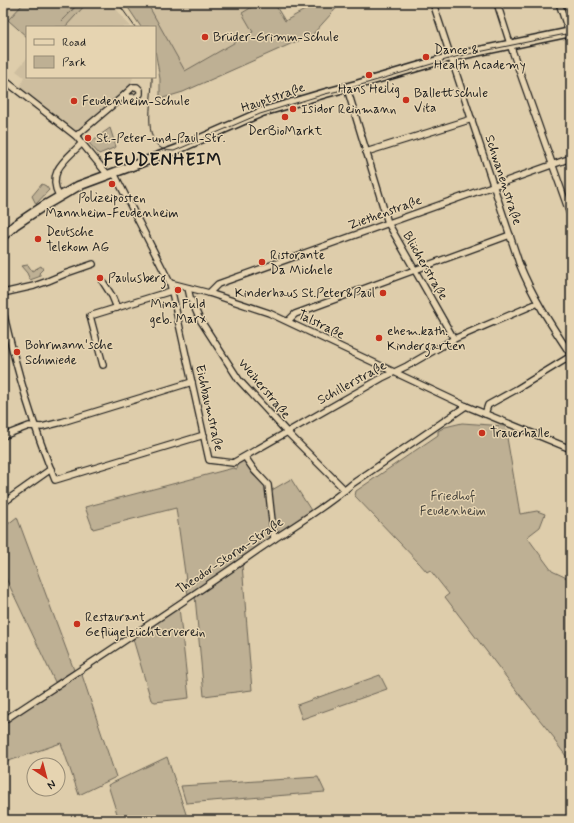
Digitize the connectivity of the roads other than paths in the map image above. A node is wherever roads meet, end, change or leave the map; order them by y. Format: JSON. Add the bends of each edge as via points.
{"nodes":[{"id":1,"x":434,"y":3,"type":"edge"},
{"id":2,"x":497,"y":3,"type":"edge"},
{"id":3,"x":559,"y":3,"type":"edge"},
{"id":4,"x":570,"y":35,"type":"edge"},
{"id":5,"x":510,"y":44,"type":"junction"},
{"id":6,"x":451,"y":57,"type":"junction"},
{"id":7,"x":3,"y":80,"type":"edge"},
{"id":8,"x":347,"y":88,"type":"junction"},
{"id":9,"x":121,"y":98,"type":"dead end"},
{"id":10,"x":472,"y":119,"type":"junction"},
{"id":11,"x":76,"y":136,"type":"junction"},
{"id":12,"x":82,"y":143,"type":"junction"},
{"id":13,"x":366,"y":152,"type":"junction"},
{"id":14,"x":571,"y":158,"type":"edge"},
{"id":15,"x":552,"y":165,"type":"junction"},
{"id":16,"x":111,"y":174,"type":"junction"},
{"id":17,"x":494,"y":186,"type":"junction"},
{"id":18,"x":58,"y":196,"type":"junction"},
{"id":19,"x":571,"y":216,"type":"edge"},
{"id":20,"x":388,"y":223,"type":"junction"},
{"id":21,"x":3,"y":235,"type":"edge"},
{"id":22,"x":510,"y":236,"type":"junction"},
{"id":23,"x":93,"y":264,"type":"dead end"},
{"id":24,"x":415,"y":271,"type":"junction"},
{"id":25,"x":103,"y":282,"type":"dead end"},
{"id":26,"x":170,"y":282,"type":"junction"},
{"id":27,"x":188,"y":288,"type":"junction"},
{"id":28,"x":171,"y":291,"type":"junction"},
{"id":29,"x":3,"y":293,"type":"edge"},
{"id":30,"x":210,"y":293,"type":"junction"},
{"id":31,"x":538,"y":303,"type":"junction"},
{"id":32,"x":117,"y":308,"type":"junction"},
{"id":33,"x":3,"y":311,"type":"edge"},
{"id":34,"x":288,"y":321,"type":"junction"},
{"id":35,"x":454,"y":339,"type":"junction"},
{"id":36,"x":571,"y":355,"type":"edge"},
{"id":37,"x":103,"y":365,"type":"dead end"},
{"id":38,"x":393,"y":373,"type":"junction"},
{"id":39,"x":192,"y":382,"type":"junction"},
{"id":40,"x":466,"y":406,"type":"junction"},
{"id":41,"x":485,"y":414,"type":"junction"},
{"id":42,"x":35,"y":427,"type":"junction"},
{"id":43,"x":287,"y":432,"type":"junction"},
{"id":44,"x":204,"y":435,"type":"junction"},
{"id":45,"x":3,"y":436,"type":"edge"},
{"id":46,"x":571,"y":449,"type":"edge"},
{"id":47,"x":245,"y":457,"type":"junction"},
{"id":48,"x":51,"y":470,"type":"junction"},
{"id":49,"x":345,"y":490,"type":"junction"},
{"id":50,"x":3,"y":504,"type":"edge"},
{"id":51,"x":274,"y":539,"type":"junction"},
{"id":52,"x":3,"y":721,"type":"edge"}],
"edges":[{"from":1,"to":6,"type":"street","name":"Schwanenstraße"},
{"from":2,"to":5,"type":"street"},
{"from":3,"to":4,"type":"street"},
{"from":4,"to":5,"type":"street","name":"Hauptstraße"},
{"from":5,"to":6,"type":"street","name":"Hauptstraße"},
{"from":5,"to":15,"type":"street"},
{"from":6,"to":8,"type":"street","name":"Hauptstraße"},
{"from":6,"to":10,"type":"street","name":"Schwanenstraße"},
{"from":7,"to":11,"type":"street"},
{"from":8,"to":13,"type":"street","name":"Blücherstraße"},
{"from":8,"to":16,"type":"street","name":"Hauptstraße","via":[[262,112],[178,149]]},
{"from":9,"to":11,"type":"street"},
{"from":10,"to":13,"type":"street"},
{"from":10,"to":17,"type":"street","name":"Schwanenstraße"},
{"from":11,"to":12,"type":"street"},
{"from":12,"to":16,"type":"street"},
{"from":12,"to":18,"type":"street","via":[[56,172],[54,184]]},
{"from":13,"to":20,"type":"street","name":"Blücherstraße"},
{"from":14,"to":15,"type":"street","name":"Ziethenstraße"},
{"from":15,"to":17,"type":"street","name":"Ziethenstraße"},
{"from":15,"to":19,"type":"street"},
{"from":16,"to":18,"type":"street","name":"Hauptstraße"},
{"from":16,"to":26,"type":"street"},
{"from":17,"to":20,"type":"street","name":"Ziethenstraße"},
{"from":17,"to":22,"type":"street","name":"Schwanenstraße"},
{"from":18,"to":21,"type":"street","name":"Hauptstraße"},
{"from":20,"to":24,"type":"street","name":"Blücherstraße"},
{"from":20,"to":30,"type":"street","name":"Ziethenstraße","via":[[218,284]]},
{"from":22,"to":24,"type":"street"},
{"from":22,"to":31,"type":"street","name":"Schwanenstraße","via":[[526,280]]},
{"from":23,"to":29,"type":"street","via":[[34,286]]},
{"from":24,"to":34,"type":"street","via":[[295,314]]},
{"from":24,"to":35,"type":"street","name":"Blücherstraße"},
{"from":25,"to":32,"type":"street"},
{"from":26,"to":27,"type":"street","name":"Talstraße"},
{"from":26,"to":28,"type":"street","name":"Eichbaumstraße"},
{"from":27,"to":30,"type":"street","name":"Talstraße"},
{"from":27,"to":43,"type":"street","name":"Weiherstraße","via":[[199,318],[239,380]]},
{"from":28,"to":32,"type":"street"},
{"from":28,"to":39,"type":"street","name":"Eichbaumstraße"},
{"from":30,"to":34,"type":"street","name":"Talstraße"},
{"from":31,"to":35,"type":"street","name":"Schillerstraße"},
{"from":31,"to":36,"type":"street","name":"Schwanenstraße"},
{"from":32,"to":37,"type":"street","via":[[90,316]]},
{"from":33,"to":42,"type":"street"},
{"from":34,"to":38,"type":"street","name":"Talstraße"},
{"from":35,"to":38,"type":"street","name":"Schillerstraße"},
{"from":36,"to":41,"type":"street","via":[[488,404]]},
{"from":38,"to":40,"type":"street","name":"Talstraße"},
{"from":38,"to":43,"type":"street","name":"Schillerstraße"},
{"from":39,"to":42,"type":"street","via":[[62,422]]},
{"from":39,"to":44,"type":"street","name":"Eichbaumstraße"},
{"from":40,"to":41,"type":"street","name":"Talstraße"},
{"from":40,"to":49,"type":"street","name":"Theodor-Storm-Straße"},
{"from":41,"to":46,"type":"street","name":"Talstraße"},
{"from":42,"to":45,"type":"street","via":[[30,426]]},
{"from":42,"to":48,"type":"street"},
{"from":43,"to":47,"type":"street","name":"Schillerstraße"},
{"from":43,"to":49,"type":"street","name":"Weiherstraße"},
{"from":44,"to":47,"type":"street","name":"Eichbaumstraße","via":[[209,460],[233,463]]},
{"from":44,"to":48,"type":"street","via":[[55,480]]},
{"from":47,"to":51,"type":"street","via":[[268,485]]},
{"from":48,"to":50,"type":"street"},
{"from":49,"to":51,"type":"street","name":"Theodor-Storm-Straße"},
{"from":51,"to":52,"type":"street","name":"Theodor-Storm-Straße"}]}
